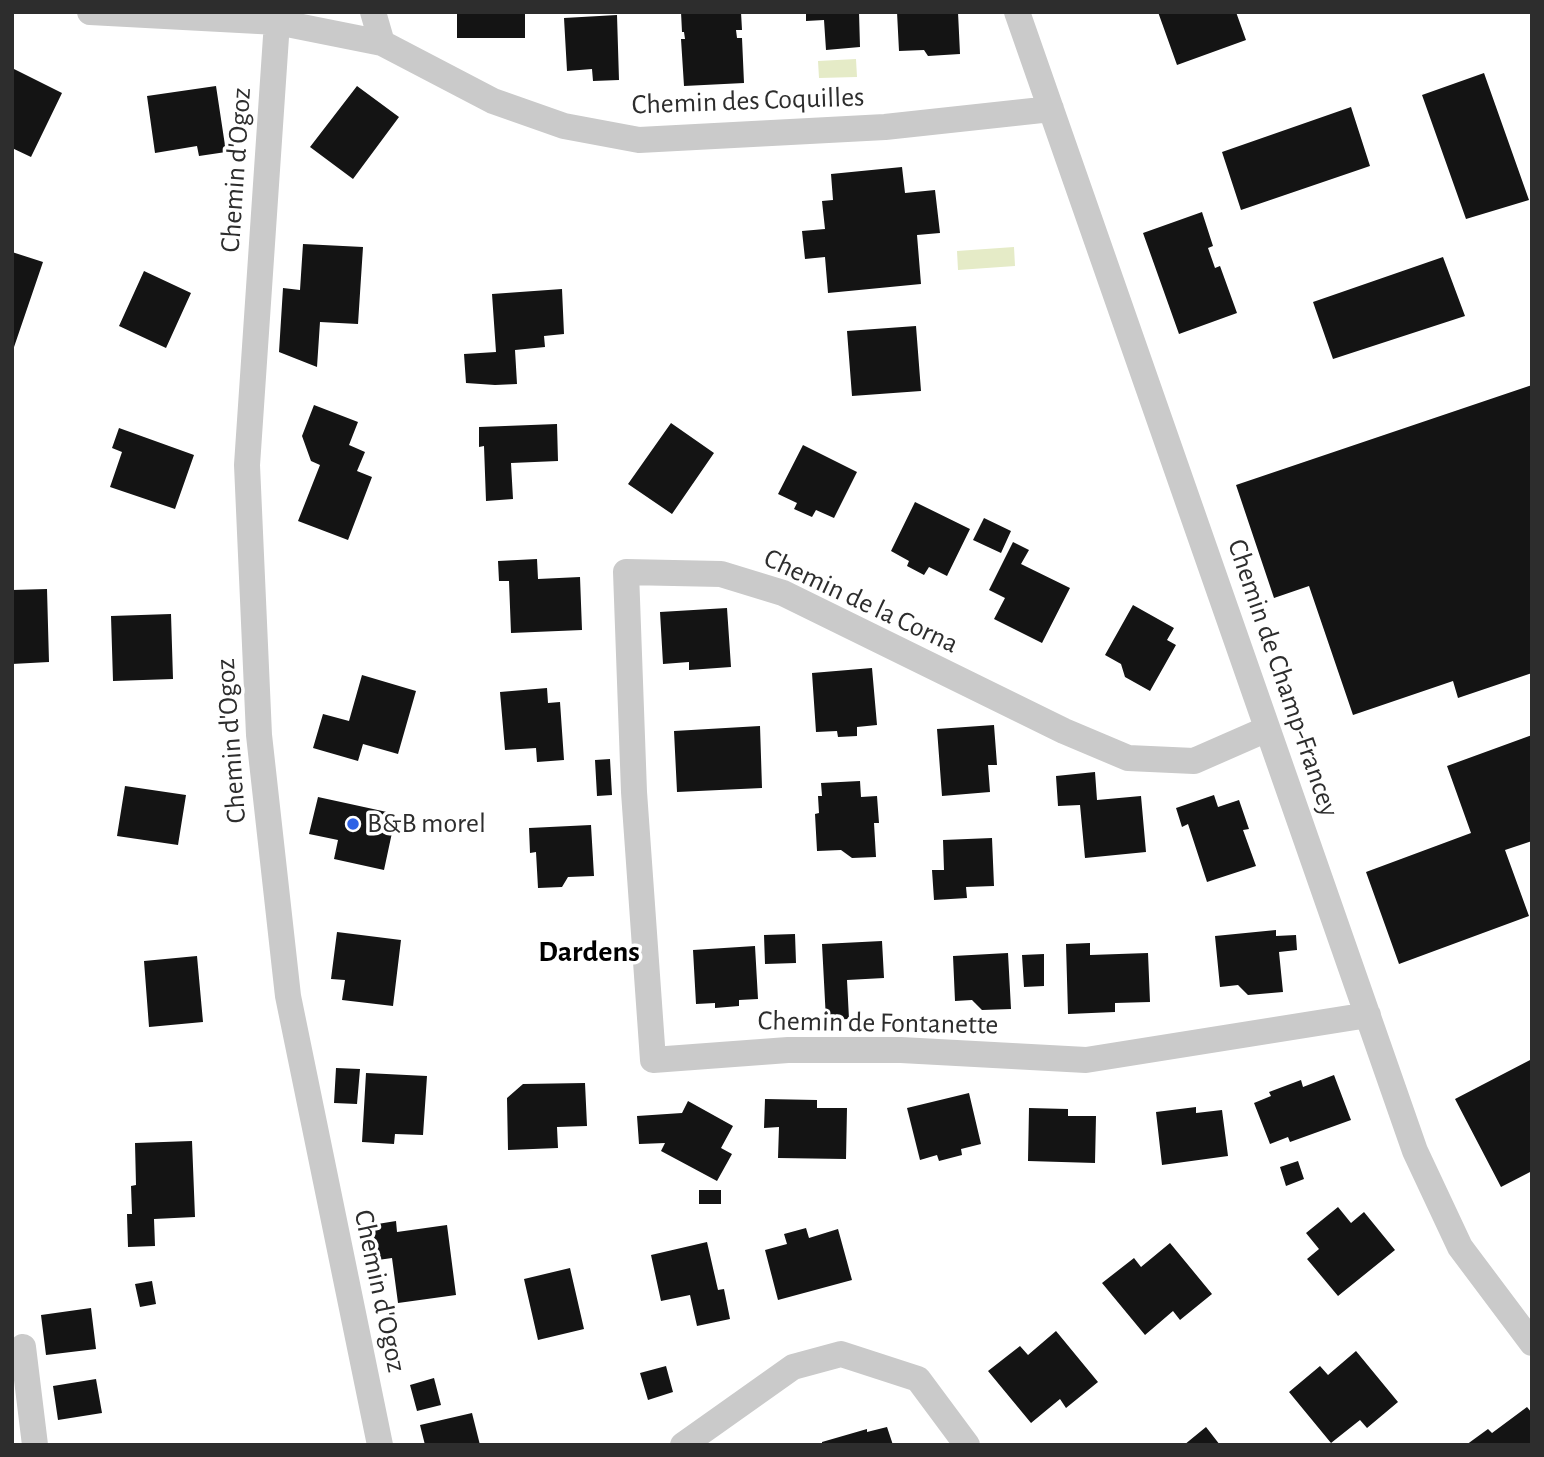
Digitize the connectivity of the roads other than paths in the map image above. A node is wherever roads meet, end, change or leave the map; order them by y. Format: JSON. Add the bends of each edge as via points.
{"nodes":[{"id":1,"x":90,"y":12,"type":"edge"},
{"id":2,"x":373,"y":12,"type":"edge"},
{"id":3,"x":1017,"y":12,"type":"edge"},
{"id":4,"x":278,"y":22,"type":"junction"},
{"id":5,"x":382,"y":43,"type":"junction"},
{"id":6,"x":1051,"y":109,"type":"junction"},
{"id":7,"x":1267,"y":729,"type":"junction"},
{"id":8,"x":634,"y":793,"type":"joint"},
{"id":9,"x":1368,"y":1015,"type":"junction"},
{"id":10,"x":1532,"y":1343,"type":"edge"},
{"id":11,"x":23,"y":1347,"type":"dead end"},
{"id":12,"x":35,"y":1445,"type":"edge"},
{"id":13,"x":380,"y":1445,"type":"edge"},
{"id":14,"x":683,"y":1445,"type":"edge"},
{"id":15,"x":967,"y":1445,"type":"edge"}],
"edges":[{"from":1,"to":4,"type":"street","name":"Chemin des Coquilles"},
{"from":2,"to":5,"type":"street"},
{"from":3,"to":6,"type":"street","name":"Chemin de Champ-Francey"},
{"from":4,"to":5,"type":"street","name":"Chemin des Coquilles"},
{"from":4,"to":13,"type":"street","name":"Chemin d'Ogoz","via":[[247,465],[259,735],[288,996]]},
{"from":5,"to":6,"type":"street","name":"Chemin des Coquilles","via":[[493,101],[564,126],[639,140],[885,127]]},
{"from":6,"to":7,"type":"street","name":"Chemin de Champ-Francey"},
{"from":7,"to":8,"type":"street","name":"Chemin de la Corna","via":[[1194,761],[1128,758],[1052,726],[783,593],[722,574],[626,572]]},
{"from":7,"to":9,"type":"street","name":"Chemin de Champ-Francey"},
{"from":8,"to":9,"type":"street","name":"Chemin de Fontanette","via":[[653,1060],[788,1050],[901,1050],[1086,1060]]},
{"from":9,"to":10,"type":"street","name":"Chemin de Champ-Francey","via":[[1416,1151],[1460,1247]]},
{"from":11,"to":12,"type":"street"},
{"from":14,"to":15,"type":"street","via":[[793,1367],[841,1354],[918,1378]]}]}
